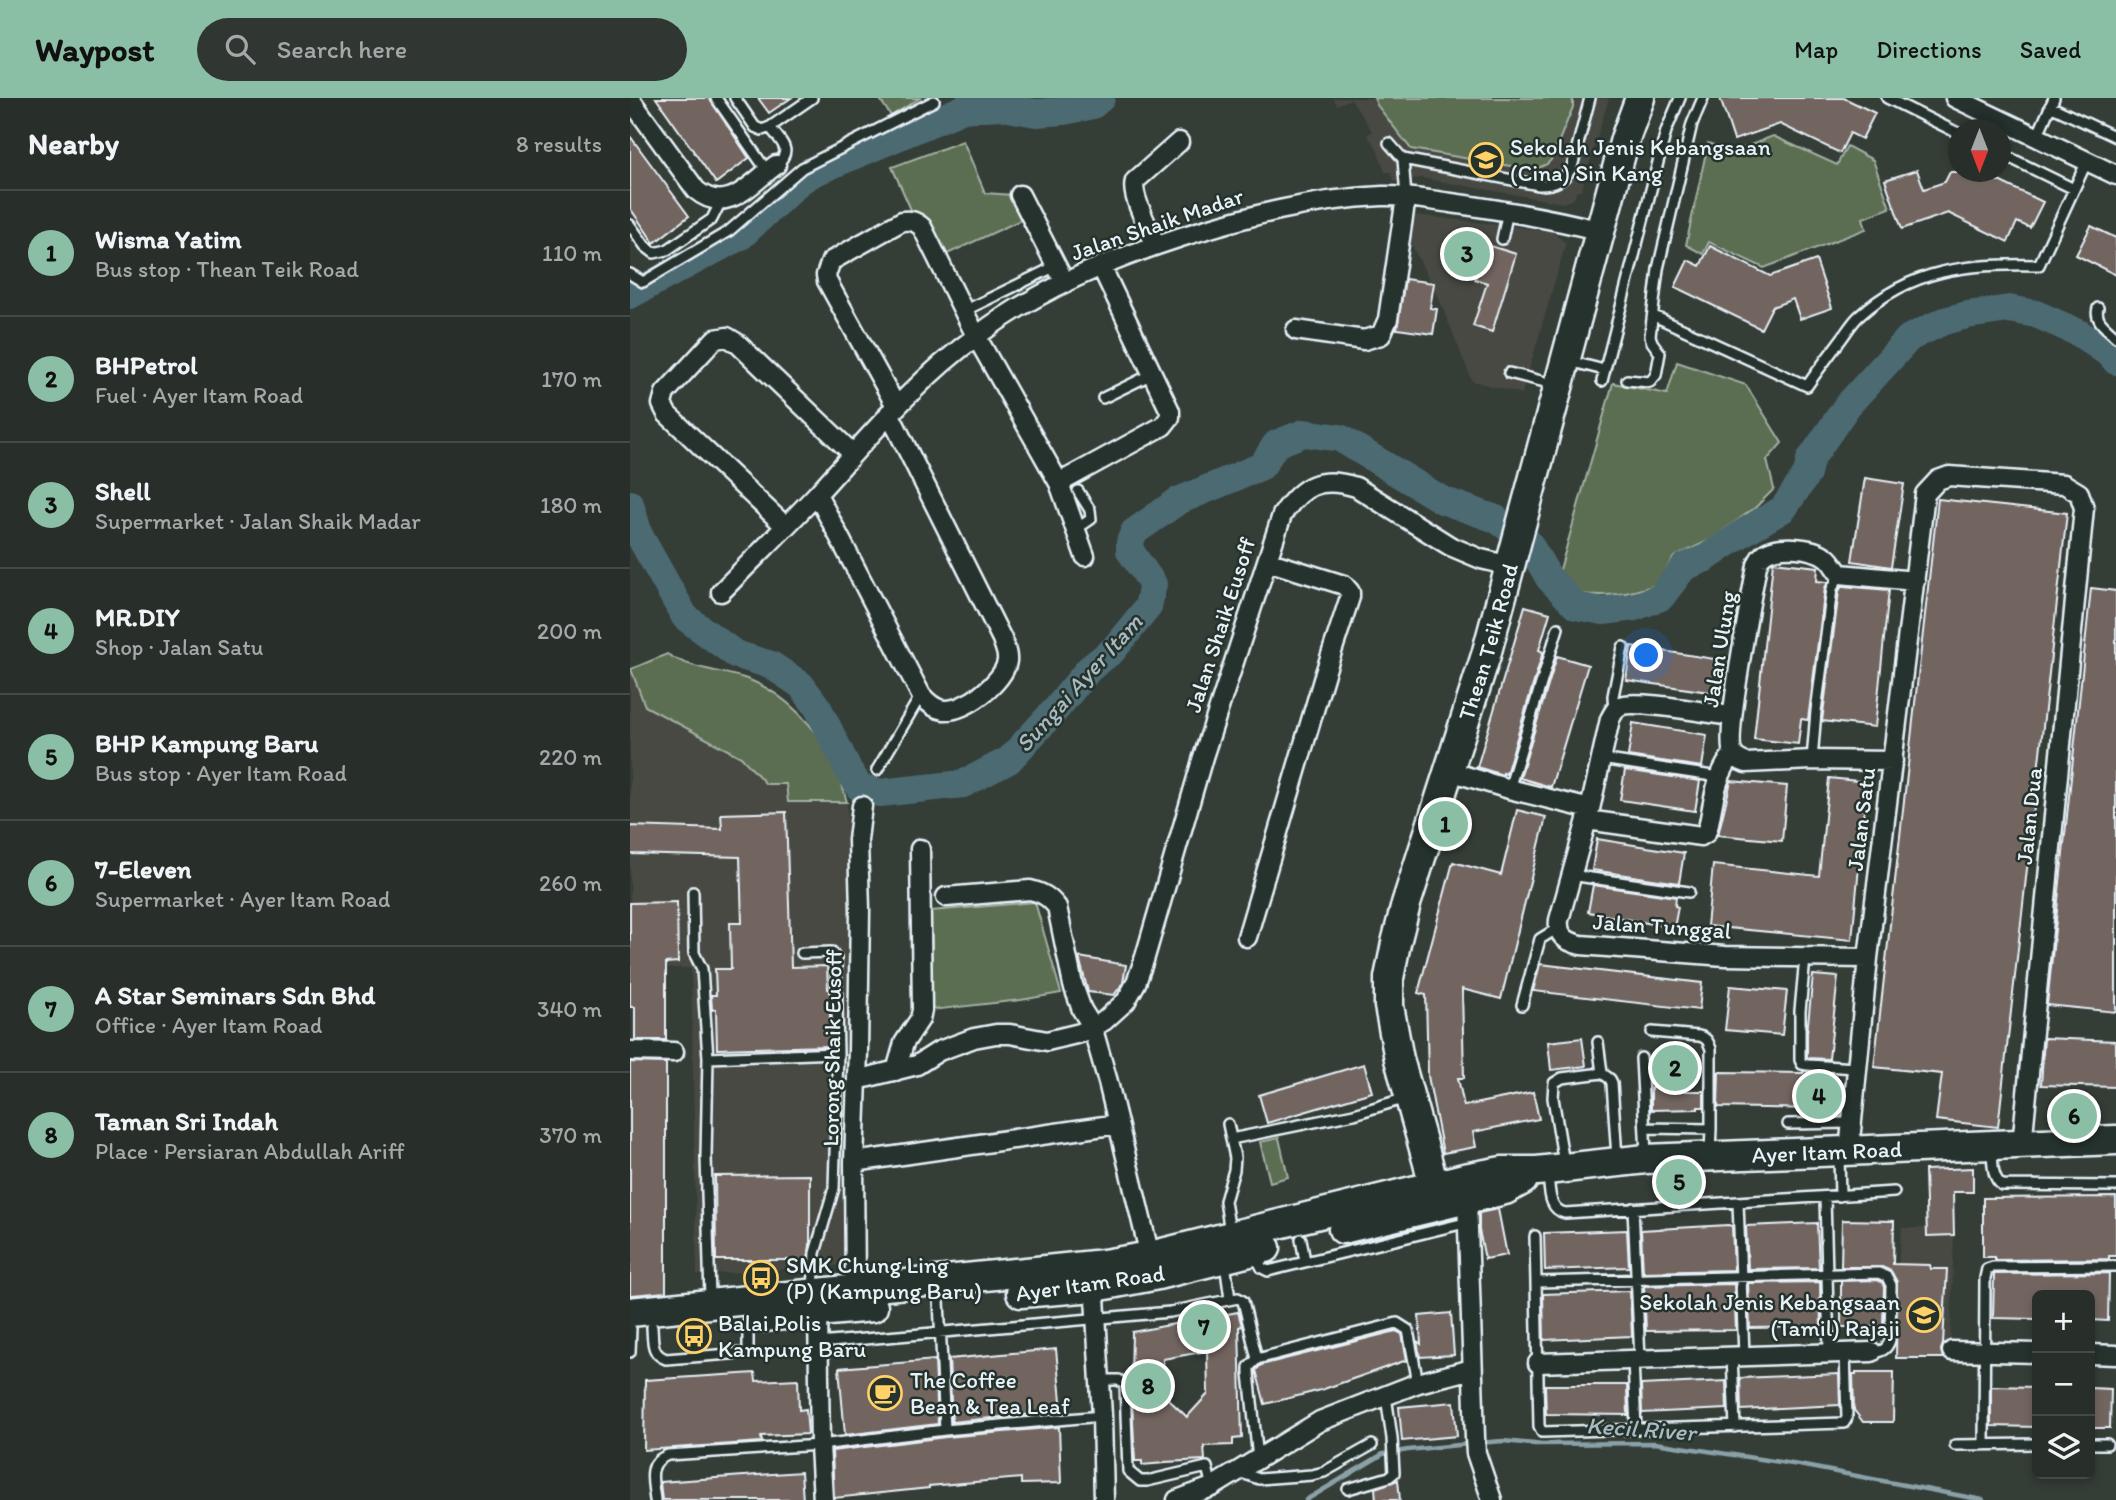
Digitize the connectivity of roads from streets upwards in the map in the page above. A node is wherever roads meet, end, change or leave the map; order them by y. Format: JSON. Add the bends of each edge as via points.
{"nodes":[{"id":1,"x":1640,"y":98,"type":"edge"},
{"id":2,"x":1955,"y":98,"type":"edge"},
{"id":3,"x":630,"y":99,"type":"edge"},
{"id":4,"x":1179,"y":142,"type":"dead end"},
{"id":5,"x":771,"y":168,"type":"road end"},
{"id":6,"x":2116,"y":175,"type":"edge"},
{"id":7,"x":1020,"y":195,"type":"dead end"},
{"id":8,"x":1406,"y":197,"type":"junction"},
{"id":9,"x":1601,"y":232,"type":"junction"},
{"id":10,"x":1155,"y":245,"type":"junction"},
{"id":11,"x":1101,"y":266,"type":"junction"},
{"id":12,"x":1065,"y":282,"type":"junction"},
{"id":13,"x":1296,"y":330,"type":"dead end"},
{"id":14,"x":976,"y":336,"type":"junction"},
{"id":15,"x":893,"y":410,"type":"junction"},
{"id":16,"x":852,"y":453,"type":"junction"},
{"id":17,"x":1059,"y":483,"type":"junction"},
{"id":18,"x":817,"y":494,"type":"junction"},
{"id":19,"x":1925,"y":494,"type":"joint"},
{"id":20,"x":785,"y":526,"type":"junction"},
{"id":21,"x":1084,"y":556,"type":"dead end"},
{"id":22,"x":1267,"y":561,"type":"junction"},
{"id":23,"x":1512,"y":562,"type":"junction"},
{"id":24,"x":1915,"y":581,"type":"junction"},
{"id":25,"x":721,"y":592,"type":"dead end"},
{"id":26,"x":1732,"y":716,"type":"junction"},
{"id":27,"x":1733,"y":754,"type":"junction"},
{"id":28,"x":1893,"y":761,"type":"junction"},
{"id":29,"x":1449,"y":771,"type":"junction"},
{"id":30,"x":862,"y":806,"type":"dead end"},
{"id":31,"x":1588,"y":814,"type":"junction"},
{"id":32,"x":920,"y":849,"type":"dead end"},
{"id":33,"x":946,"y":897,"type":"dead end"},
{"id":34,"x":1247,"y":937,"type":"dead end"},
{"id":35,"x":1868,"y":958,"type":"junction"},
{"id":36,"x":1092,"y":1026,"type":"junction"},
{"id":37,"x":630,"y":1051,"type":"edge"},
{"id":38,"x":674,"y":1052,"type":"dead end"},
{"id":39,"x":896,"y":1071,"type":"junction"},
{"id":40,"x":857,"y":1080,"type":"junction"},
{"id":41,"x":1118,"y":1124,"type":"junction"},
{"id":42,"x":2116,"y":1139,"type":"edge"},
{"id":43,"x":2088,"y":1142,"type":"junction"},
{"id":44,"x":2022,"y":1145,"type":"junction"},
{"id":45,"x":1844,"y":1151,"type":"junction"},
{"id":46,"x":2116,"y":1155,"type":"edge"},
{"id":47,"x":854,"y":1162,"type":"junction"},
{"id":48,"x":1550,"y":1170,"type":"junction"},
{"id":49,"x":1436,"y":1195,"type":"junction"},
{"id":50,"x":1468,"y":1210,"type":"junction"},
{"id":51,"x":1236,"y":1249,"type":"junction"},
{"id":52,"x":1150,"y":1256,"type":"junction"},
{"id":53,"x":1093,"y":1276,"type":"junction"},
{"id":54,"x":855,"y":1290,"type":"junction"},
{"id":55,"x":816,"y":1303,"type":"junction"},
{"id":56,"x":636,"y":1324,"type":"edge"},
{"id":57,"x":1952,"y":1351,"type":"dead end"},
{"id":58,"x":1872,"y":1352,"type":"road end"},
{"id":59,"x":2032,"y":1353,"type":"edge"},
{"id":60,"x":2095,"y":1354,"type":"edge"},
{"id":61,"x":2116,"y":1355,"type":"edge"},
{"id":62,"x":1538,"y":1363,"type":"road end"},
{"id":63,"x":1472,"y":1369,"type":"junction"},
{"id":64,"x":823,"y":1500,"type":"edge"},
{"id":65,"x":1104,"y":1500,"type":"edge"},
{"id":66,"x":1177,"y":1500,"type":"edge"},
{"id":67,"x":1492,"y":1500,"type":"edge"}],
"edges":[{"from":1,"to":9,"type":"main road","name":"Thean Teik Road"},
{"from":2,"to":6,"type":"street"},
{"from":3,"to":5,"type":"street","via":[[707,199],[734,197]]},
{"from":4,"to":10,"type":"street","via":[[1133,185]]},
{"from":7,"to":12,"type":"street"},
{"from":8,"to":9,"type":"street","name":"Jalan Shaik Madar","via":[[1561,220]]},
{"from":8,"to":10,"type":"street","name":"Jalan Shaik Madar","via":[[1343,199],[1293,207]]},
{"from":8,"to":13,"type":"street","via":[[1388,319],[1381,335],[1364,341]]},
{"from":9,"to":23,"type":"main road","name":"Thean Teik Road"},
{"from":10,"to":11,"type":"street","name":"Jalan Shaik Madar"},
{"from":11,"to":12,"type":"street","name":"Jalan Shaik Madar"},
{"from":11,"to":17,"type":"street","via":[[1170,411],[1168,421]]},
{"from":12,"to":14,"type":"street","name":"Jalan Shaik Madar"},
{"from":14,"to":15,"type":"street","name":"Jalan Shaik Madar"},
{"from":14,"to":15,"type":"street","via":[[916,222],[902,221],[831,261],[827,281]]},
{"from":14,"to":17,"type":"street"},
{"from":15,"to":16,"type":"street","name":"Jalan Shaik Madar"},
{"from":15,"to":18,"type":"street","via":[[1002,639],[1007,663],[997,681],[954,710],[935,708],[921,695]]},
{"from":16,"to":18,"type":"street","name":"Jalan Shaik Madar"},
{"from":16,"to":20,"type":"street","via":[[727,337],[715,339],[664,393],[662,404],[667,414]]},
{"from":17,"to":21,"type":"street"},
{"from":18,"to":20,"type":"street","name":"Jalan Shaik Madar"},
{"from":19,"to":24,"type":"street","name":"Jalan Satu"},
{"from":19,"to":44,"type":"street","name":"Jalan Dua","via":[[1949,476],[2064,484],[2079,493],[2084,509]]},
{"from":20,"to":25,"type":"street","name":"Jalan Shaik Madar"},
{"from":22,"to":23,"type":"street","name":"Jalan Shaik Eusoff","via":[[1282,515],[1292,500],[1316,484],[1341,482],[1450,546],[1482,559]]},
{"from":22,"to":34,"type":"street","via":[[1344,585],[1350,597]]},
{"from":22,"to":36,"type":"street","name":"Jalan Shaik Eusoff","via":[[1136,983],[1126,1001]]},
{"from":23,"to":29,"type":"main road","name":"Thean Teik Road"},
{"from":24,"to":26,"type":"street","name":"Jalan Ulung","via":[[1840,574],[1824,555],[1811,550],[1783,548],[1762,556]]},
{"from":24,"to":28,"type":"street","name":"Jalan Satu"},
{"from":26,"to":27,"type":"street","name":"Jalan Ulung"},
{"from":26,"to":31,"type":"street","name":"Jalan Tunggal","via":[[1621,705],[1614,710]]},
{"from":27,"to":28,"type":"street","via":[[1746,763]]},
{"from":27,"to":31,"type":"street","via":[[1718,777],[1708,828],[1701,836]]},
{"from":28,"to":35,"type":"street","name":"Jalan Satu"},
{"from":29,"to":31,"type":"street"},
{"from":29,"to":49,"type":"main road","name":"Thean Teik Road","via":[[1406,904],[1390,978],[1389,1006]]},
{"from":30,"to":40,"type":"street","name":"Lorong Shaik Eusoff"},
{"from":31,"to":35,"type":"street","name":"Jalan Tunggal","via":[[1558,928],[1565,940],[1726,956]]},
{"from":32,"to":39,"type":"street","via":[[922,1010]]},
{"from":33,"to":36,"type":"street","via":[[1030,890],[1050,897],[1057,907],[1073,985]]},
{"from":35,"to":45,"type":"street","name":"Jalan Satu"},
{"from":36,"to":39,"type":"street","via":[[1047,1041],[1010,1034],[974,1038]]},
{"from":36,"to":41,"type":"street"},
{"from":37,"to":38,"type":"street"},
{"from":39,"to":40,"type":"street"},
{"from":40,"to":47,"type":"street","name":"Lorong Shaik Eusoff"},
{"from":41,"to":47,"type":"street"},
{"from":41,"to":52,"type":"street"},
{"from":42,"to":43,"type":"main road","name":"Ayer Itam Road"},
{"from":43,"to":44,"type":"main road","name":"Ayer Itam Road"},
{"from":43,"to":46,"type":"main road"},
{"from":44,"to":45,"type":"main road","name":"Ayer Itam Road"},
{"from":45,"to":48,"type":"main road","name":"Ayer Itam Road","via":[[1646,1159]]},
{"from":47,"to":54,"type":"street","name":"Lorong Shaik Eusoff"},
{"from":48,"to":49,"type":"main road","name":"Ayer Itam Road","via":[[1502,1171]]},
{"from":48,"to":50,"type":"main road","name":"Ayer Itam Road"},
{"from":49,"to":50,"type":"main road","name":"Ayer Itam Road"},
{"from":49,"to":51,"type":"main road","name":"Ayer Itam Road"},
{"from":49,"to":51,"type":"main road","name":"Ayer Itam Road","via":[[1408,1224],[1303,1250]]},
{"from":50,"to":63,"type":"street"},
{"from":51,"to":52,"type":"main road","name":"Ayer Itam Road"},
{"from":51,"to":53,"type":"main road","name":"Ayer Itam Road","via":[[1158,1275]]},
{"from":52,"to":53,"type":"main road","name":"Ayer Itam Road"},
{"from":53,"to":54,"type":"main road","name":"Ayer Itam Road"},
{"from":53,"to":55,"type":"main road","name":"Ayer Itam Road","via":[[939,1300]]},
{"from":53,"to":65,"type":"street"},
{"from":54,"to":55,"type":"main road","name":"Ayer Itam Road"},
{"from":55,"to":56,"type":"main road","name":"Ayer Itam Road","via":[[748,1318]]},
{"from":55,"to":56,"type":"main road","name":"Ayer Itam Road","via":[[710,1305]]},
{"from":55,"to":64,"type":"street"},
{"from":57,"to":59,"type":"street"},
{"from":58,"to":62,"type":"street"},
{"from":60,"to":61,"type":"street"},
{"from":63,"to":66,"type":"street","via":[[1418,1383],[1320,1421],[1212,1487]]},
{"from":63,"to":67,"type":"street","via":[[1475,1445]]}]}
